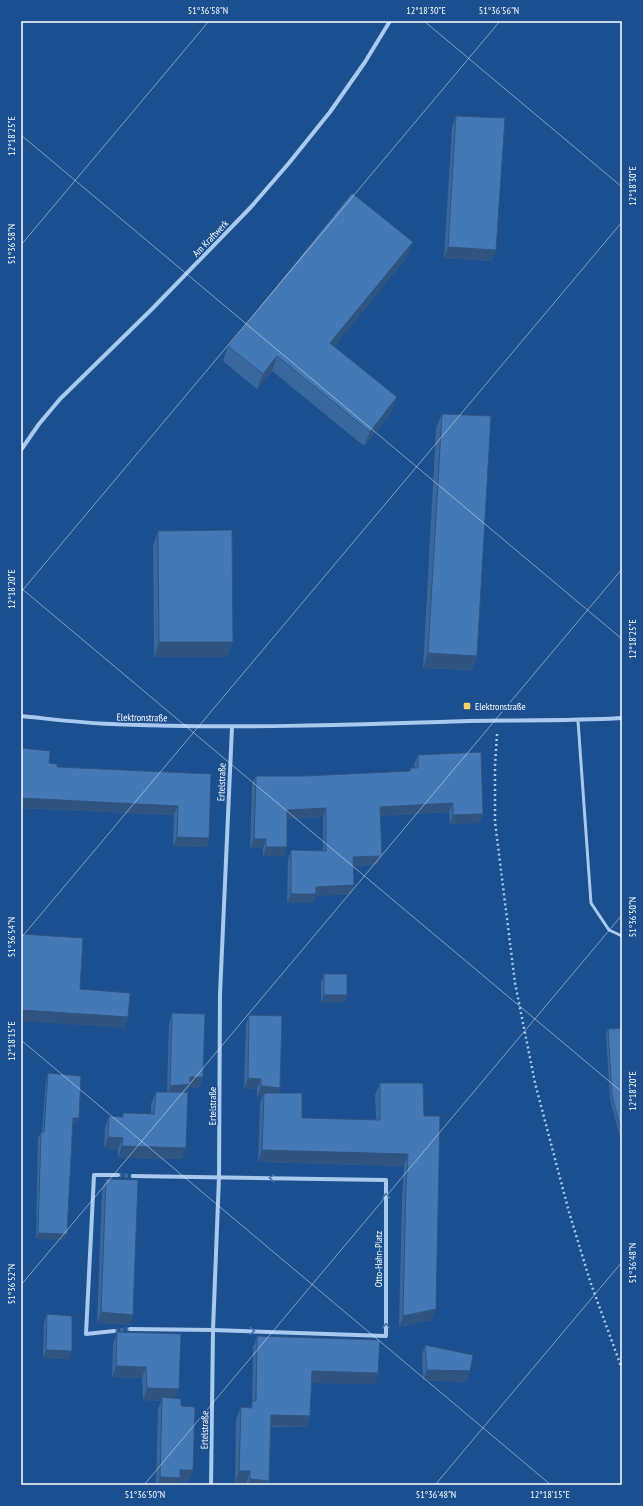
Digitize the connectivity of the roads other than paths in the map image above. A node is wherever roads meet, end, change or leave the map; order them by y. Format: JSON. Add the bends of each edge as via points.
{"nodes":[{"id":1,"x":390,"y":21,"type":"edge"},
{"id":2,"x":21,"y":450,"type":"edge"},
{"id":3,"x":21,"y":716,"type":"edge"},
{"id":4,"x":622,"y":718,"type":"edge"},
{"id":5,"x":578,"y":720,"type":"junction"},
{"id":6,"x":232,"y":727,"type":"junction"},
{"id":7,"x":622,"y":936,"type":"edge"},
{"id":8,"x":118,"y":1175,"type":"tunnel mouth"},
{"id":9,"x":133,"y":1176,"type":"tunnel mouth"},
{"id":10,"x":219,"y":1177,"type":"junction"},
{"id":11,"x":130,"y":1329,"type":"tunnel mouth"},
{"id":12,"x":213,"y":1330,"type":"junction"},
{"id":13,"x":114,"y":1331,"type":"tunnel mouth"},
{"id":14,"x":211,"y":1485,"type":"edge"}],
"edges":[{"from":1,"to":2,"type":"street","name":"Am Kraftwerk","via":[[335,106],[289,163],[251,207],[60,399]]},
{"from":3,"to":6,"type":"street","name":"Elektronstraße","via":[[110,724]]},
{"from":4,"to":5,"type":"street","name":"Elektronstraße"},
{"from":5,"to":6,"type":"street","name":"Elektronstraße"},
{"from":5,"to":7,"type":"lane","via":[[591,903],[609,930]]},
{"from":6,"to":10,"type":"street","name":"Ertelstraße","via":[[220,994]]},
{"from":8,"to":13,"type":"street","via":[[94,1175],[86,1334]]},
{"from":9,"to":10,"type":"street","name":"Otto-Hahn-Platz"},
{"from":10,"to":12,"type":"street","name":"Ertelstraße"},
{"from":12,"to":10,"type":"street","name":"Otto-Hahn-Platz","one_way":true,"via":[[386,1336],[386,1180]]},
{"from":11,"to":12,"type":"street","name":"Otto-Hahn-Platz"},
{"from":12,"to":14,"type":"street","name":"Ertelstraße"}]}
